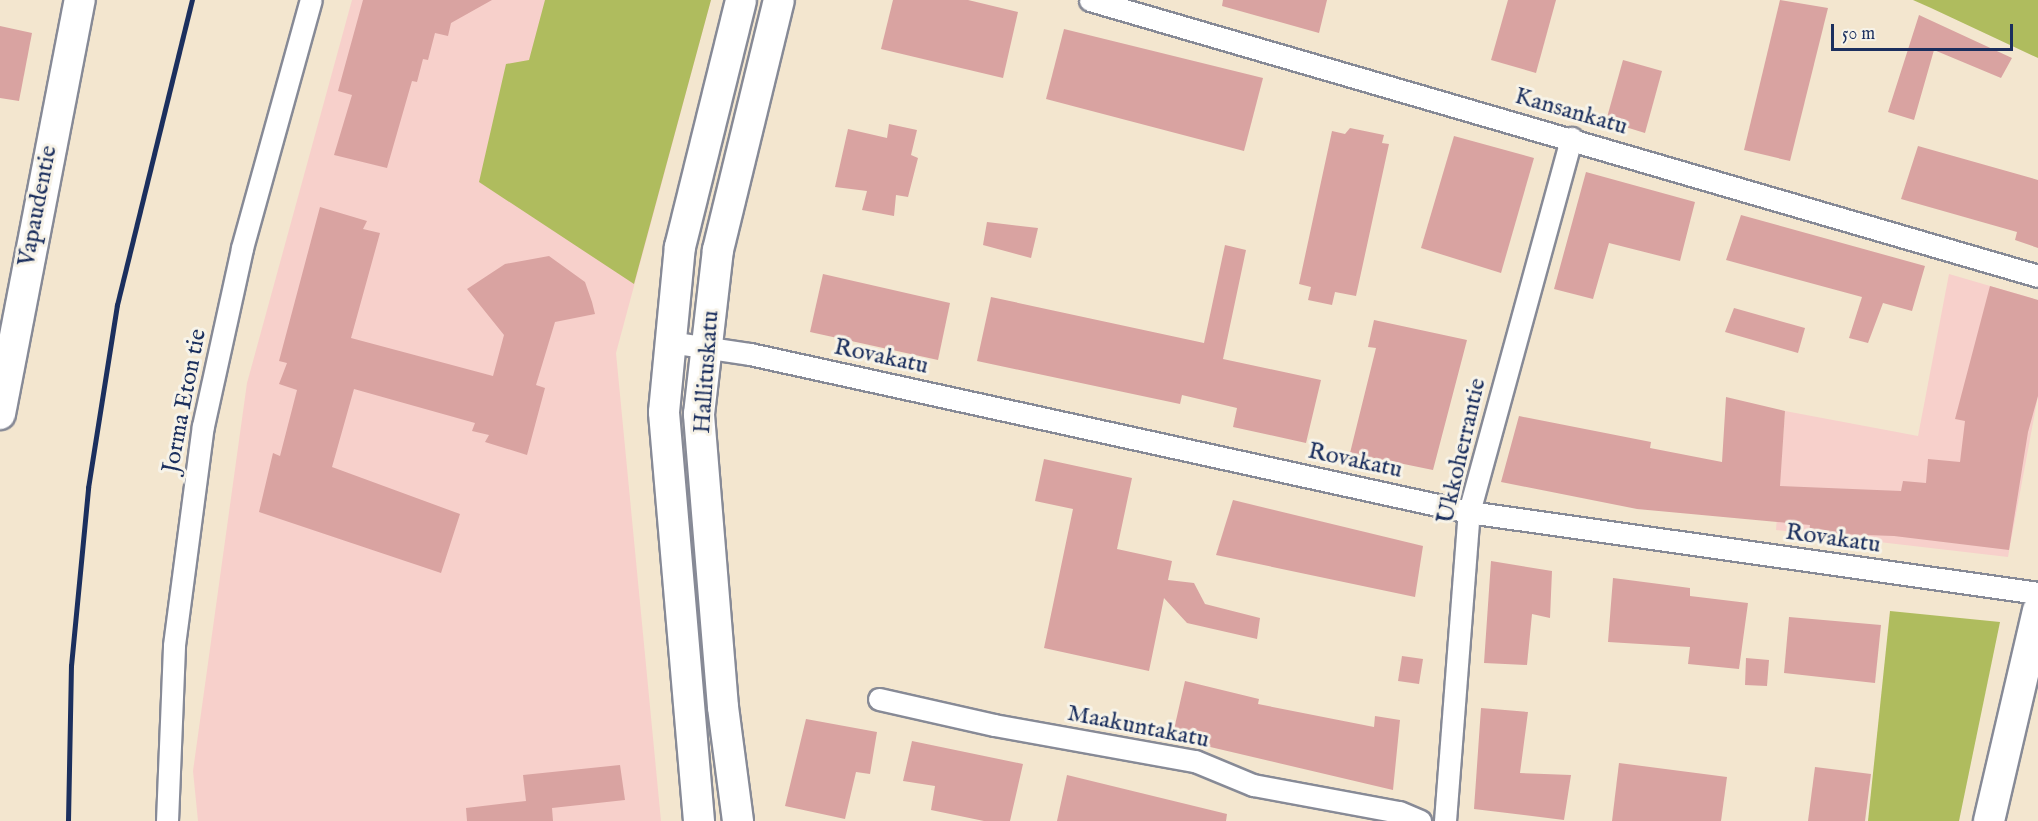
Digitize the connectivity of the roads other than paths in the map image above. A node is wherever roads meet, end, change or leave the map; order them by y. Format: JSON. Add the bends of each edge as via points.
{"nodes":[{"id":1,"x":80,"y":0,"type":"edge"},
{"id":2,"x":310,"y":0,"type":"edge"},
{"id":3,"x":741,"y":0,"type":"edge"},
{"id":4,"x":779,"y":0,"type":"edge"},
{"id":5,"x":1090,"y":0,"type":"edge"},
{"id":6,"x":1571,"y":138,"type":"junction"},
{"id":7,"x":2038,"y":276,"type":"edge"},
{"id":8,"x":669,"y":342,"type":"junction"},
{"id":9,"x":706,"y":347,"type":"junction"},
{"id":10,"x":0,"y":414,"type":"edge"},
{"id":11,"x":1469,"y":512,"type":"junction"},
{"id":12,"x":2038,"y":593,"type":"edge"},
{"id":13,"x":2038,"y":610,"type":"edge"},
{"id":14,"x":719,"y":662,"type":"junction"},
{"id":15,"x":688,"y":686,"type":"junction"},
{"id":16,"x":879,"y":699,"type":"dead end"},
{"id":17,"x":723,"y":707,"type":"junction"},
{"id":18,"x":167,"y":821,"type":"edge"},
{"id":19,"x":699,"y":821,"type":"edge"},
{"id":20,"x":738,"y":821,"type":"edge"},
{"id":21,"x":1420,"y":821,"type":"edge"},
{"id":22,"x":1445,"y":821,"type":"edge"},
{"id":23,"x":1989,"y":821,"type":"edge"}],
"edges":[{"from":1,"to":10,"type":"street","name":"Vapaudentie"},
{"from":2,"to":18,"type":"street","name":"Jorma Eton tie","via":[[242,248],[203,426],[174,645]]},
{"from":3,"to":8,"type":"street","name":"Hallituskatu","via":[[680,247]]},
{"from":4,"to":9,"type":"street","name":"Hallituskatu","via":[[718,250]]},
{"from":5,"to":6,"type":"street","name":"Kansankatu"},
{"from":6,"to":7,"type":"street","name":"Kansankatu"},
{"from":6,"to":11,"type":"street","name":"Ukkoherrantie"},
{"from":8,"to":9,"type":"street","name":"Rovakatu"},
{"from":8,"to":15,"type":"street","name":"Hallituskatu","via":[[665,445]]},
{"from":9,"to":11,"type":"street","name":"Rovakatu"},
{"from":9,"to":14,"type":"street","name":"Hallituskatu","via":[[699,414]]},
{"from":11,"to":12,"type":"street","name":"Rovakatu"},
{"from":11,"to":22,"type":"street","name":"Ukkoherrantie"},
{"from":13,"to":23,"type":"street"},
{"from":14,"to":15,"type":"street"},
{"from":14,"to":17,"type":"street","name":"Hallituskatu"},
{"from":15,"to":17,"type":"street"},
{"from":15,"to":19,"type":"street","name":"Hallituskatu"},
{"from":16,"to":21,"type":"street","name":"Maakuntakatu","via":[[1005,727],[1195,761],[1253,785],[1399,812]]},
{"from":17,"to":20,"type":"street","name":"Hallituskatu"}]}
